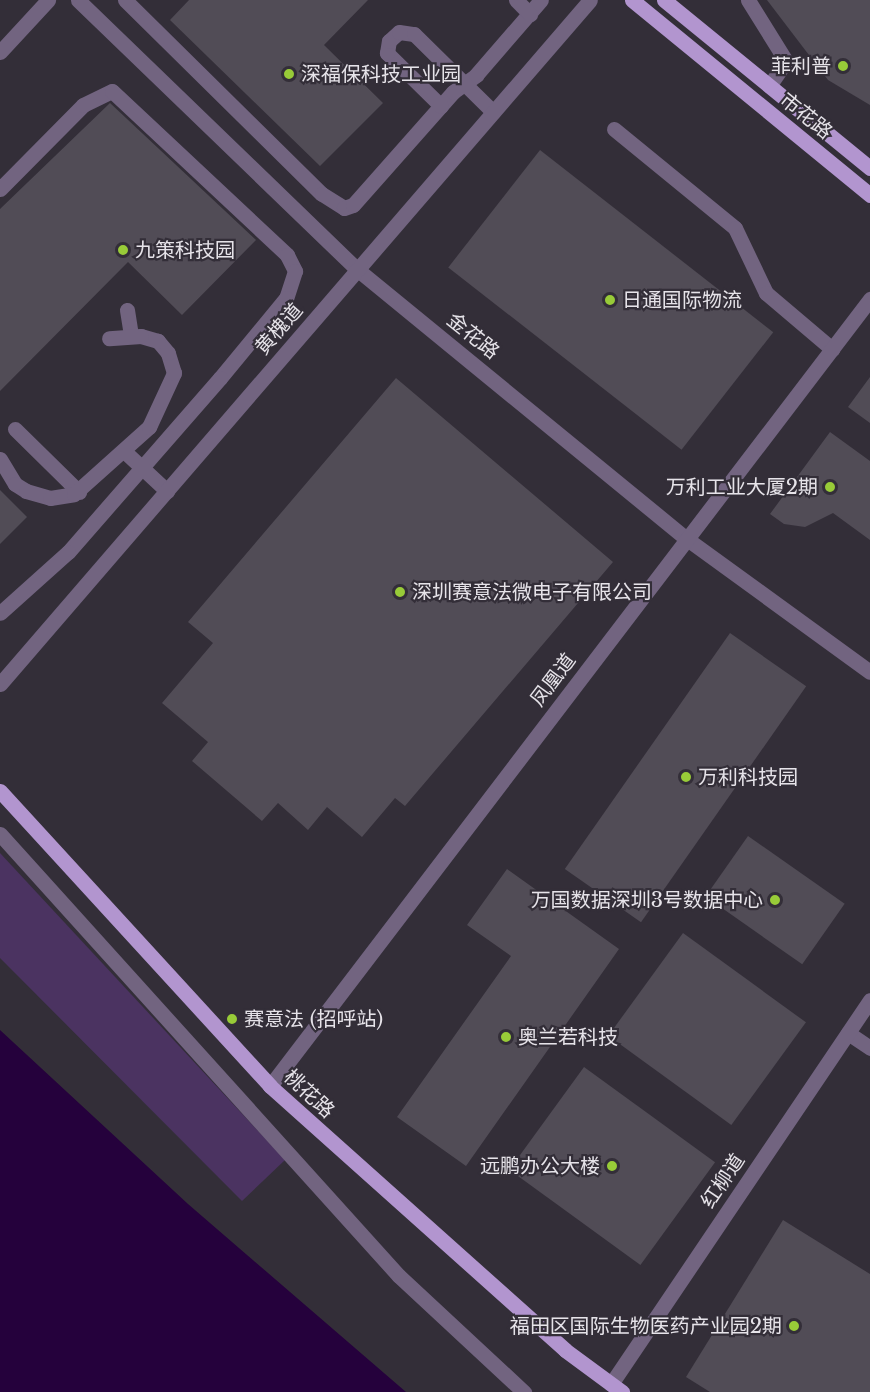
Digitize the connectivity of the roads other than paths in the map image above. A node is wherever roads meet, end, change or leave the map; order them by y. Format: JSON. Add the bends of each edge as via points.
{"nodes":[{"id":1,"x":48,"y":0,"type":"edge"},
{"id":2,"x":78,"y":0,"type":"edge"},
{"id":3,"x":125,"y":0,"type":"edge"},
{"id":4,"x":516,"y":0,"type":"edge"},
{"id":5,"x":541,"y":0,"type":"edge"},
{"id":6,"x":590,"y":0,"type":"edge"},
{"id":7,"x":632,"y":0,"type":"edge"},
{"id":8,"x":664,"y":0,"type":"edge"},
{"id":9,"x":748,"y":0,"type":"edge"},
{"id":10,"x":531,"y":14,"type":"junction"},
{"id":11,"x":0,"y":52,"type":"edge"},
{"id":12,"x":466,"y":84,"type":"junction"},
{"id":13,"x":769,"y":86,"type":"junction"},
{"id":14,"x":441,"y":106,"type":"junction"},
{"id":15,"x":493,"y":112,"type":"junction"},
{"id":16,"x":614,"y":129,"type":"dead end"},
{"id":17,"x":870,"y":168,"type":"edge"},
{"id":18,"x":0,"y":189,"type":"edge"},
{"id":19,"x":870,"y":195,"type":"edge"},
{"id":20,"x":358,"y":270,"type":"junction"},
{"id":21,"x":870,"y":299,"type":"edge"},
{"id":22,"x":127,"y":310,"type":"dead end"},
{"id":23,"x":131,"y":335,"type":"junction"},
{"id":24,"x":109,"y":338,"type":"dead end"},
{"id":25,"x":832,"y":349,"type":"junction"},
{"id":26,"x":15,"y":429,"type":"dead end"},
{"id":27,"x":124,"y":451,"type":"junction"},
{"id":28,"x":0,"y":459,"type":"edge"},
{"id":29,"x":142,"y":467,"type":"junction"},
{"id":30,"x":167,"y":491,"type":"junction"},
{"id":31,"x":79,"y":492,"type":"junction"},
{"id":32,"x":687,"y":539,"type":"junction"},
{"id":33,"x":0,"y":613,"type":"edge"},
{"id":34,"x":870,"y":672,"type":"edge"},
{"id":35,"x":0,"y":684,"type":"edge"},
{"id":36,"x":0,"y":791,"type":"edge"},
{"id":37,"x":0,"y":834,"type":"edge"},
{"id":38,"x":870,"y":1000,"type":"edge"},
{"id":39,"x":848,"y":1033,"type":"junction"},
{"id":40,"x":870,"y":1048,"type":"edge"},
{"id":41,"x":270,"y":1086,"type":"junction"},
{"id":42,"x":617,"y":1388,"type":"edge"},
{"id":43,"x":524,"y":1392,"type":"edge"}],
"edges":[{"from":1,"to":11,"type":"street"},
{"from":2,"to":20,"type":"street","name":"金花路"},
{"from":3,"to":14,"type":"street","via":[[338,206],[352,205]]},
{"from":4,"to":10,"type":"street"},
{"from":5,"to":10,"type":"street"},
{"from":6,"to":15,"type":"street","name":"黄槐道"},
{"from":7,"to":19,"type":"main road","name":"市花路"},
{"from":8,"to":13,"type":"main road","name":"市花路"},
{"from":9,"to":13,"type":"street","via":[[786,61]]},
{"from":10,"to":12,"type":"street"},
{"from":12,"to":14,"type":"street"},
{"from":12,"to":14,"type":"street","via":[[414,34],[404,30],[393,35],[387,53]]},
{"from":12,"to":15,"type":"street"},
{"from":13,"to":17,"type":"main road","name":"市花路"},
{"from":15,"to":20,"type":"street","name":"黄槐道"},
{"from":16,"to":25,"type":"street","via":[[735,228],[766,293]]},
{"from":18,"to":29,"type":"street","via":[[83,105],[112,91],[293,262],[293,284],[286,298]]},
{"from":20,"to":30,"type":"street","name":"黄槐道"},
{"from":20,"to":32,"type":"street","name":"金花路"},
{"from":21,"to":25,"type":"street","name":"凤凰道"},
{"from":22,"to":23,"type":"street"},
{"from":23,"to":24,"type":"street"},
{"from":23,"to":27,"type":"street","via":[[158,341],[168,353],[174,373],[156,419]]},
{"from":25,"to":32,"type":"street","name":"凤凰道"},
{"from":26,"to":31,"type":"street"},
{"from":27,"to":29,"type":"street"},
{"from":27,"to":31,"type":"street"},
{"from":28,"to":31,"type":"street","via":[[15,484],[26,491],[50,498]]},
{"from":29,"to":30,"type":"street"},
{"from":29,"to":33,"type":"street","via":[[68,552]]},
{"from":30,"to":35,"type":"street","name":"黄槐道"},
{"from":32,"to":34,"type":"street","name":"金花路"},
{"from":32,"to":41,"type":"street","name":"凤凰道"},
{"from":36,"to":41,"type":"main road","name":"桃花路"},
{"from":37,"to":43,"type":"street","via":[[405,1283]]},
{"from":38,"to":39,"type":"street","name":"红柳道"},
{"from":39,"to":40,"type":"street"},
{"from":39,"to":42,"type":"street","name":"红柳道"},
{"from":41,"to":42,"type":"main road","name":"桃花路","via":[[565,1350]]}]}
